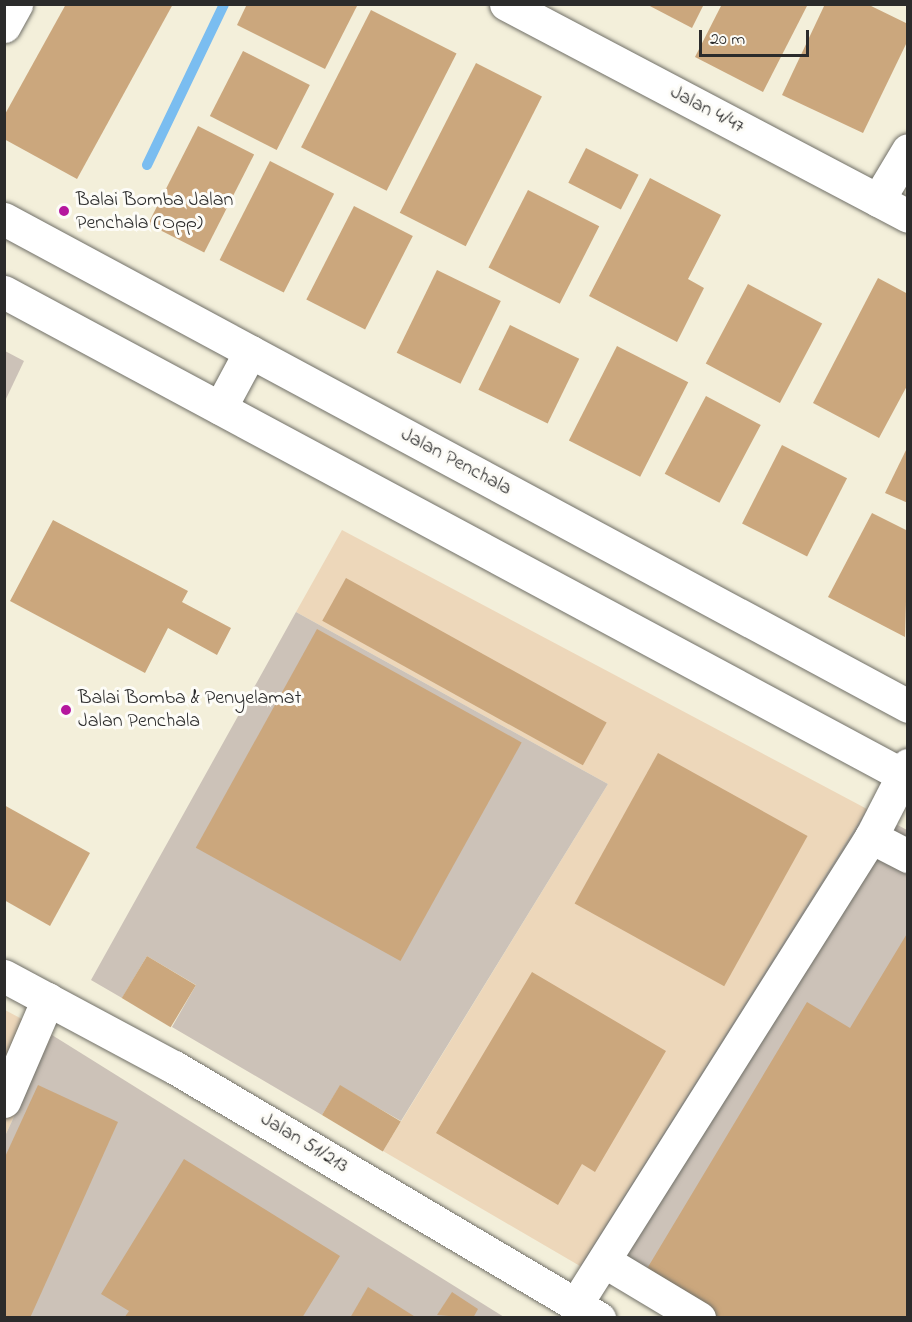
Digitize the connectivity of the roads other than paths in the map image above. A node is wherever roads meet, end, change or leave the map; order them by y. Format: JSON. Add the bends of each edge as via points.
{"nodes":[{"id":1,"x":16,"y":4,"type":"edge"},
{"id":2,"x":506,"y":4,"type":"edge"},
{"id":3,"x":4,"y":26,"type":"edge"},
{"id":4,"x":908,"y":150,"type":"edge"},
{"id":5,"x":878,"y":200,"type":"junction"},
{"id":6,"x":908,"y":216,"type":"edge"},
{"id":7,"x":4,"y":219,"type":"edge"},
{"id":8,"x":4,"y":292,"type":"edge"},
{"id":9,"x":250,"y":352,"type":"junction"},
{"id":10,"x":220,"y":408,"type":"junction"},
{"id":11,"x":908,"y":706,"type":"edge"},
{"id":12,"x":906,"y":773,"type":"edge"},
{"id":13,"x":871,"y":837,"type":"junction"},
{"id":14,"x":908,"y":856,"type":"edge"},
{"id":15,"x":4,"y":976,"type":"edge"},
{"id":16,"x":48,"y":999,"type":"junction"},
{"id":17,"x":16,"y":1041,"type":"edge"},
{"id":18,"x":4,"y":1101,"type":"edge"},
{"id":19,"x":604,"y":1261,"type":"junction"},
{"id":20,"x":588,"y":1311,"type":"edge"},
{"id":21,"x":699,"y":1317,"type":"edge"}],
"edges":[{"from":1,"to":3,"type":"main road"},
{"from":2,"to":5,"type":"main road","name":"Jalan 4/47"},
{"from":4,"to":5,"type":"main road"},
{"from":5,"to":6,"type":"main road","name":"Jalan 4/47"},
{"from":7,"to":9,"type":"main road","name":"Jalan Penchala"},
{"from":8,"to":10,"type":"main road"},
{"from":9,"to":10,"type":"main road"},
{"from":9,"to":11,"type":"main road","name":"Jalan Penchala"},
{"from":10,"to":12,"type":"main road"},
{"from":12,"to":13,"type":"main road"},
{"from":13,"to":14,"type":"main road"},
{"from":13,"to":19,"type":"main road"},
{"from":15,"to":16,"type":"main road","name":"Jalan 51/213"},
{"from":16,"to":17,"type":"main road"},
{"from":16,"to":20,"type":"main road","name":"Jalan 51/213","via":[[174,1067]]},
{"from":17,"to":18,"type":"main road"},
{"from":19,"to":20,"type":"main road"},
{"from":19,"to":21,"type":"main road"}]}
